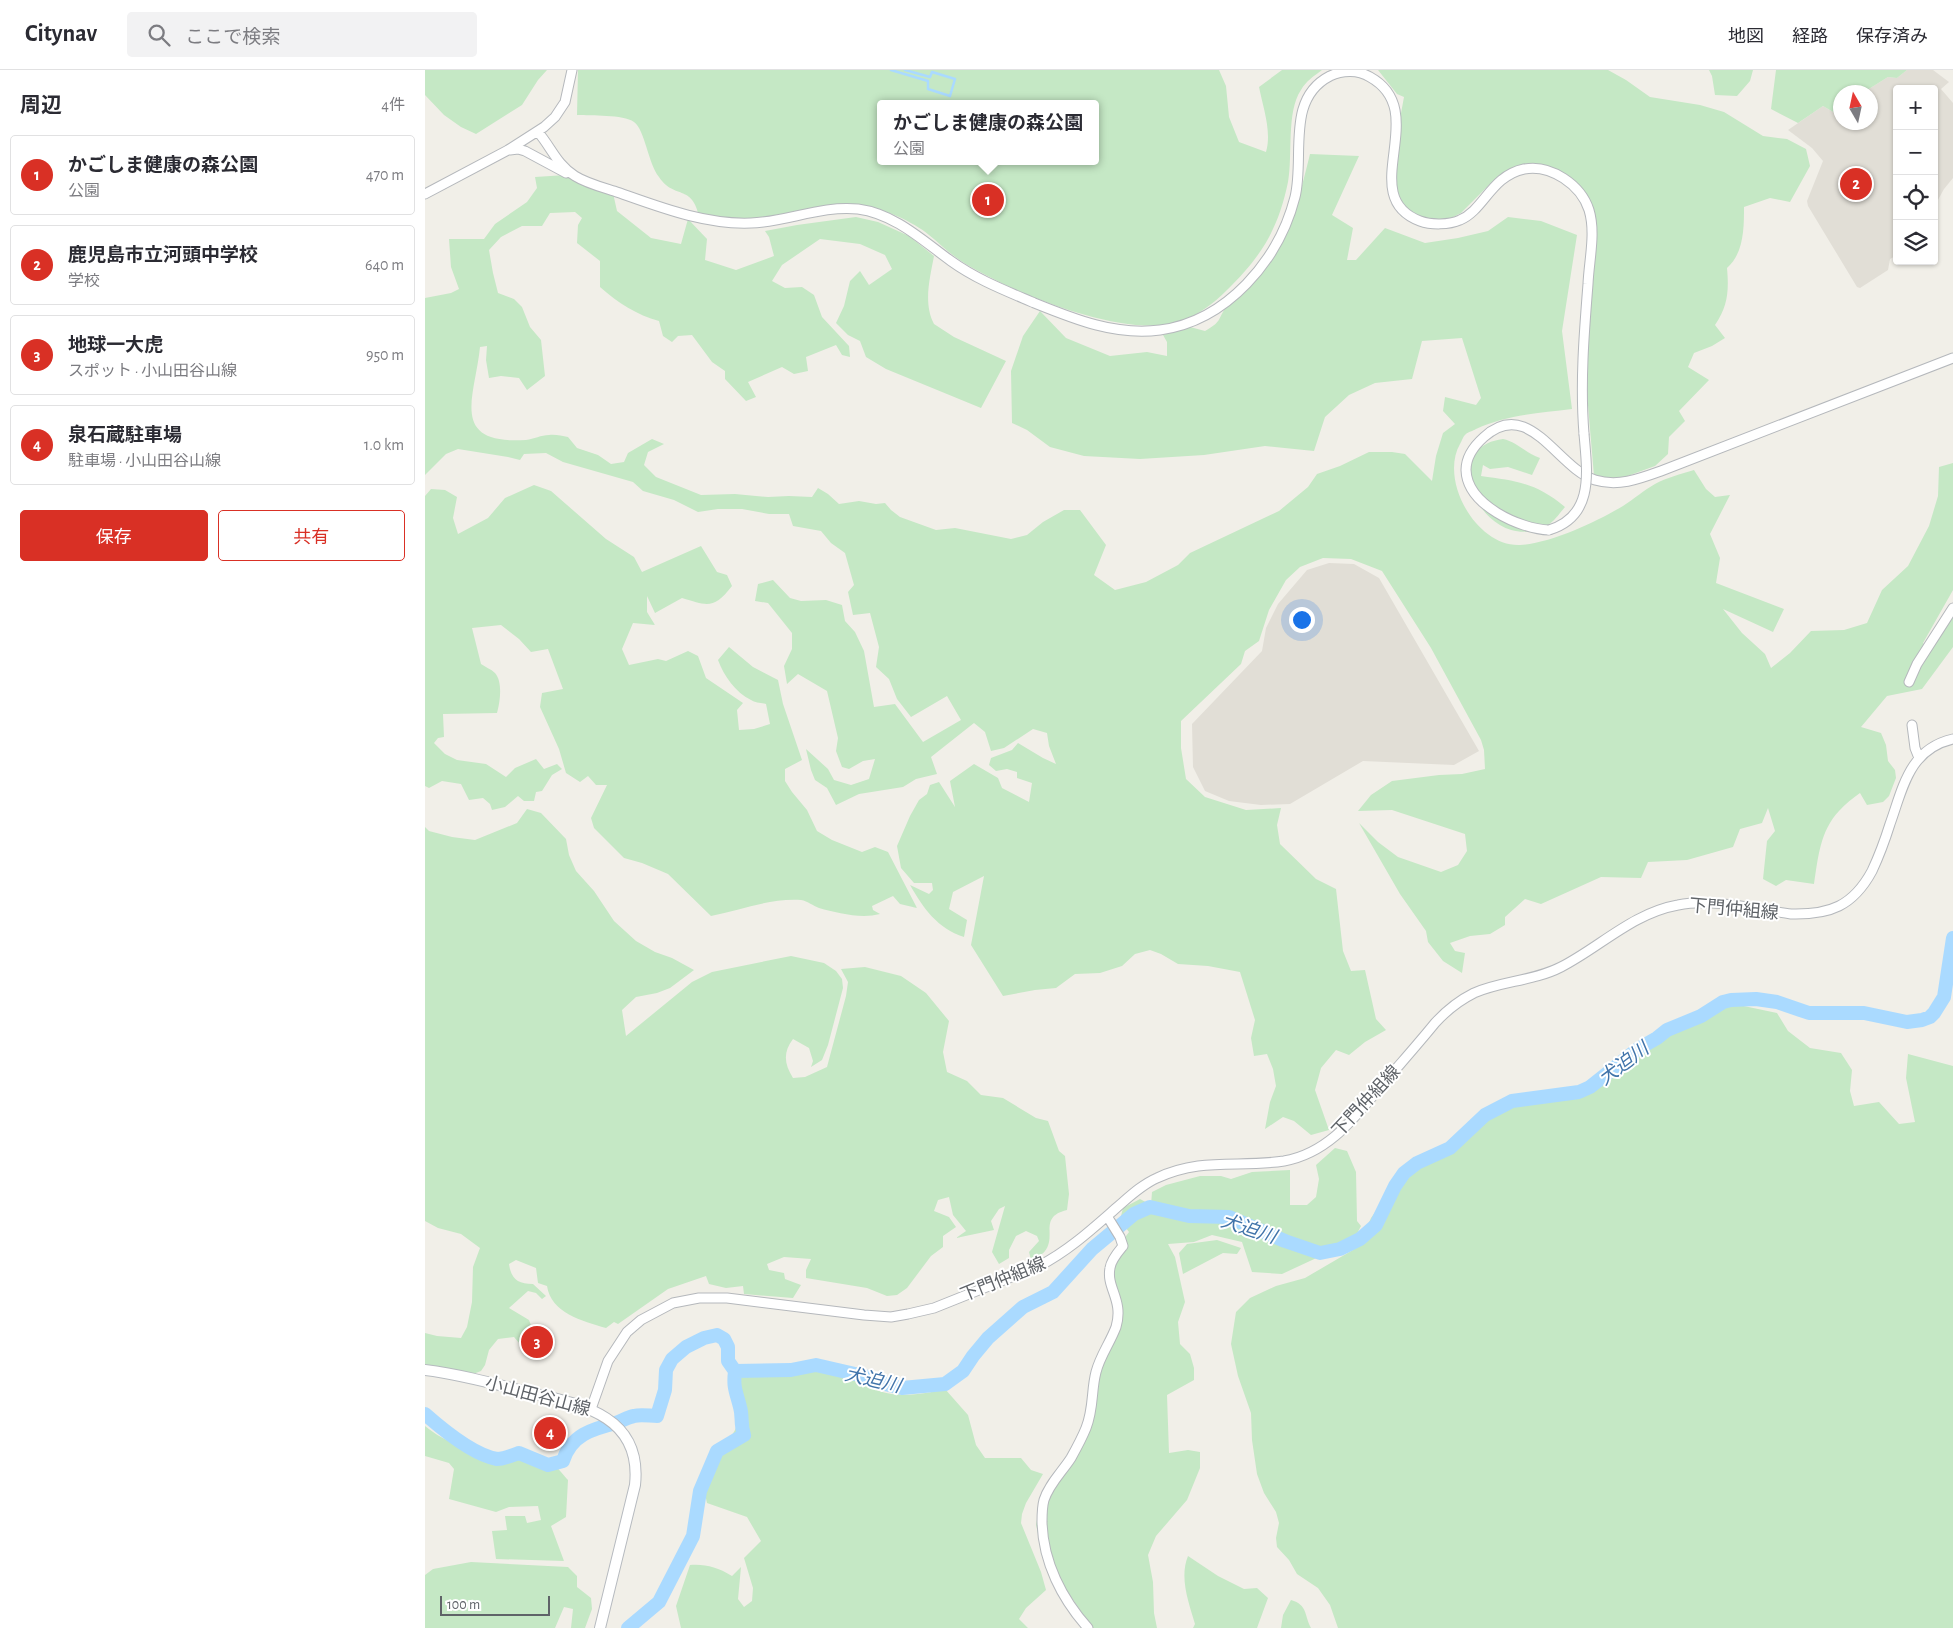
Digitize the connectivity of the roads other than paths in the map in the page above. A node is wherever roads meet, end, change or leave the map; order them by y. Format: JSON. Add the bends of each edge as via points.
{"nodes":[{"id":1,"x":572,"y":70,"type":"edge"},
{"id":2,"x":538,"y":132,"type":"junction"},
{"id":3,"x":508,"y":150,"type":"junction"},
{"id":4,"x":578,"y":178,"type":"junction"},
{"id":5,"x":425,"y":194,"type":"edge"},
{"id":6,"x":1953,"y":358,"type":"edge"},
{"id":7,"x":1953,"y":608,"type":"edge"},
{"id":8,"x":1909,"y":682,"type":"dead end"},
{"id":9,"x":1912,"y":725,"type":"dead end"},
{"id":10,"x":1953,"y":738,"type":"edge"},
{"id":11,"x":1919,"y":758,"type":"junction"},
{"id":12,"x":1107,"y":1216,"type":"junction"},
{"id":13,"x":425,"y":1370,"type":"edge"},
{"id":14,"x":591,"y":1409,"type":"junction"},
{"id":15,"x":600,"y":1628,"type":"edge"},
{"id":16,"x":1088,"y":1628,"type":"edge"}],
"edges":[{"from":1,"to":2,"type":"street","via":[[565,102],[555,117]]},
{"from":2,"to":3,"type":"street"},
{"from":2,"to":4,"type":"street","via":[[558,161]]},
{"from":3,"to":4,"type":"street","via":[[525,150]]},
{"from":3,"to":5,"type":"street"},
{"from":4,"to":6,"type":"street","bridge":true,"via":[[678,212],[727,222],[752,223],[838,209],[871,212],[911,231],[967,272],[1042,306],[1114,330],[1161,330],[1187,323],[1215,308],[1231,298],[1255,274],[1277,242],[1295,195],[1300,118],[1306,101],[1316,86],[1330,76],[1343,71],[1361,73],[1381,85],[1395,107],[1398,123],[1391,174],[1393,191],[1401,208],[1414,218],[1430,223],[1456,222],[1468,215],[1505,177],[1531,168],[1561,177],[1585,199],[1592,223],[1582,390],[1587,468],[1586,491],[1573,517],[1549,530],[1527,527],[1501,516],[1472,487],[1466,471],[1470,456],[1482,439],[1499,426],[1519,426],[1534,432],[1574,468],[1592,479],[1613,484],[1661,471]]},
{"from":7,"to":8,"type":"street"},
{"from":9,"to":11,"type":"street"},
{"from":10,"to":11,"type":"street","name":"下門仲組線","via":[[1939,743]]},
{"from":11,"to":12,"type":"street","name":"下門仲組線","via":[[1906,777],[1872,871],[1864,886],[1846,903],[1833,910],[1805,914],[1699,902],[1648,913],[1559,968],[1492,987],[1461,1000],[1435,1023],[1354,1119],[1312,1152],[1283,1161],[1180,1168],[1154,1179]]},
{"from":12,"to":14,"type":"street","name":"下門仲組線","via":[[1070,1248],[1039,1266],[934,1308],[908,1314],[864,1315],[727,1298],[699,1298],[673,1303],[641,1320],[627,1332],[608,1361]]},
{"from":12,"to":16,"type":"street","via":[[1123,1246],[1109,1271],[1118,1304],[1115,1328],[1099,1359],[1093,1407],[1086,1428],[1049,1490],[1043,1510],[1044,1544],[1051,1570],[1078,1617]]},
{"from":13,"to":14,"type":"main road","name":"小山田谷山線","via":[[488,1382]]},
{"from":14,"to":15,"type":"main road","name":"小山田谷山線","via":[[607,1417],[619,1429],[631,1448],[636,1475]]}]}
